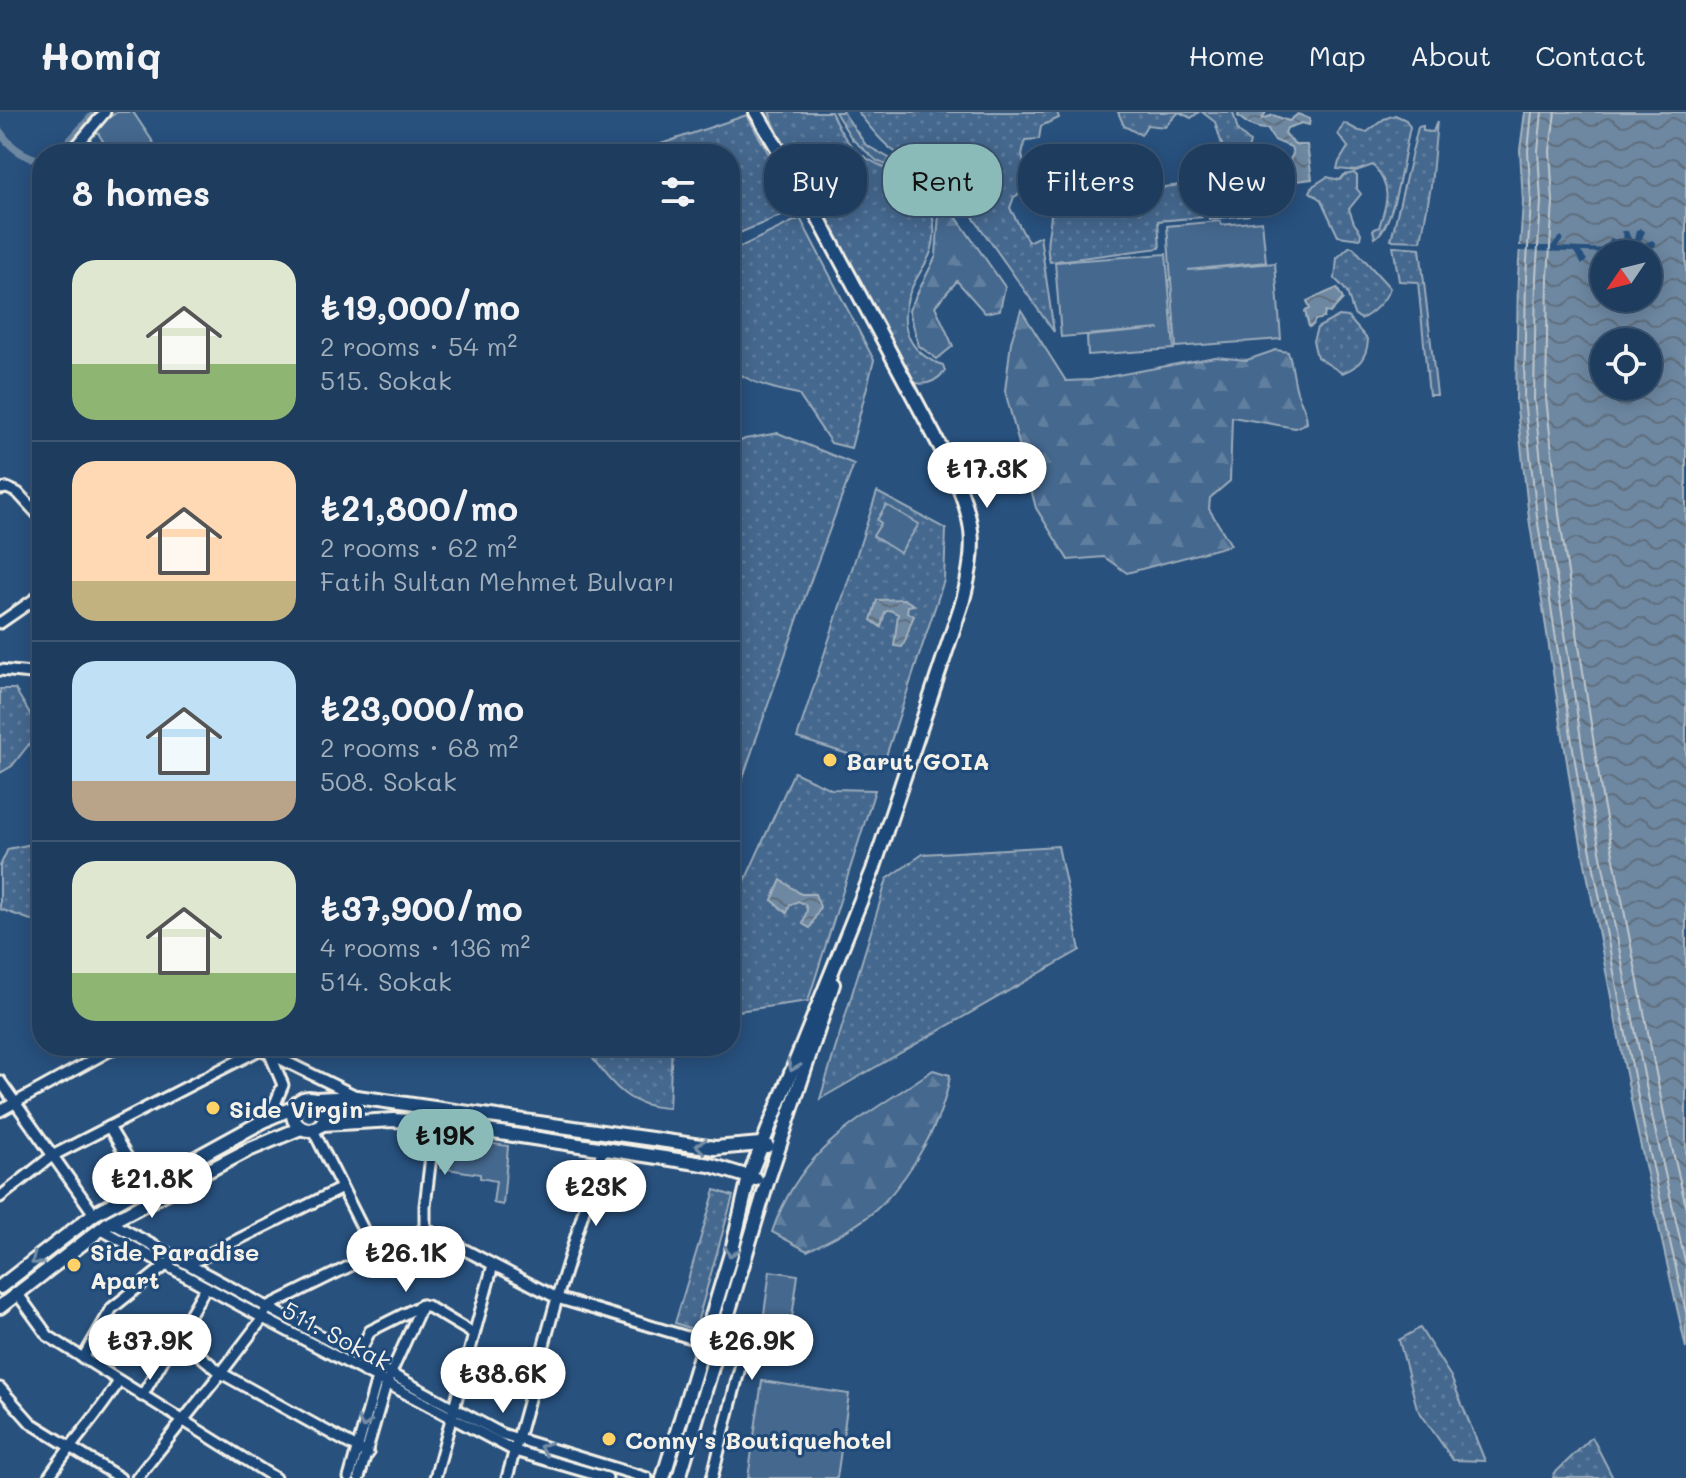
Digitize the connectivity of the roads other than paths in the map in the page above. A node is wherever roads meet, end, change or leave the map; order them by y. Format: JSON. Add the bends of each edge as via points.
{"nodes":[{"id":1,"x":105,"y":112,"type":"edge"},
{"id":2,"x":756,"y":112,"type":"edge"},
{"id":3,"x":78,"y":144,"type":"edge"},
{"id":4,"x":0,"y":489,"type":"edge"},
{"id":5,"x":32,"y":508,"type":"edge"},
{"id":6,"x":32,"y":601,"type":"edge"},
{"id":7,"x":0,"y":623,"type":"edge"},
{"id":8,"x":0,"y":670,"type":"edge"},
{"id":9,"x":32,"y":673,"type":"edge"},
{"id":10,"x":845,"y":943,"type":"junction"},
{"id":11,"x":100,"y":1056,"type":"edge"},
{"id":12,"x":250,"y":1056,"type":"edge"},
{"id":13,"x":266,"y":1056,"type":"edge"},
{"id":14,"x":274,"y":1056,"type":"edge"},
{"id":15,"x":0,"y":1081,"type":"edge"},
{"id":16,"x":357,"y":1097,"type":"junction"},
{"id":17,"x":315,"y":1099,"type":"junction"},
{"id":18,"x":15,"y":1102,"type":"junction"},
{"id":19,"x":295,"y":1107,"type":"junction"},
{"id":20,"x":0,"y":1111,"type":"edge"},
{"id":21,"x":269,"y":1118,"type":"junction"},
{"id":22,"x":435,"y":1123,"type":"junction"},
{"id":23,"x":109,"y":1127,"type":"junction"},
{"id":24,"x":312,"y":1127,"type":"junction"},
{"id":25,"x":761,"y":1144,"type":"junction"},
{"id":26,"x":603,"y":1148,"type":"junction"},
{"id":27,"x":778,"y":1149,"type":"junction"},
{"id":28,"x":52,"y":1156,"type":"junction"},
{"id":29,"x":749,"y":1177,"type":"junction"},
{"id":30,"x":767,"y":1183,"type":"junction"},
{"id":31,"x":144,"y":1185,"type":"junction"},
{"id":32,"x":342,"y":1188,"type":"junction"},
{"id":33,"x":0,"y":1197,"type":"edge"},
{"id":34,"x":94,"y":1214,"type":"junction"},
{"id":35,"x":105,"y":1225,"type":"junction"},
{"id":36,"x":425,"y":1229,"type":"junction"},
{"id":37,"x":375,"y":1253,"type":"junction"},
{"id":38,"x":176,"y":1257,"type":"junction"},
{"id":39,"x":189,"y":1264,"type":"junction"},
{"id":40,"x":166,"y":1265,"type":"junction"},
{"id":41,"x":493,"y":1265,"type":"junction"},
{"id":42,"x":0,"y":1287,"type":"edge"},
{"id":43,"x":206,"y":1287,"type":"junction"},
{"id":44,"x":17,"y":1293,"type":"junction"},
{"id":45,"x":557,"y":1298,"type":"junction"},
{"id":46,"x":422,"y":1305,"type":"junction"},
{"id":47,"x":0,"y":1307,"type":"edge"},
{"id":48,"x":267,"y":1307,"type":"junction"},
{"id":49,"x":263,"y":1318,"type":"junction"},
{"id":50,"x":726,"y":1321,"type":"junction"},
{"id":51,"x":474,"y":1334,"type":"junction"},
{"id":52,"x":178,"y":1337,"type":"junction"},
{"id":53,"x":704,"y":1342,"type":"junction"},
{"id":54,"x":358,"y":1356,"type":"junction"},
{"id":55,"x":83,"y":1358,"type":"junction"},
{"id":56,"x":381,"y":1368,"type":"junction"},
{"id":57,"x":221,"y":1373,"type":"junction"},
{"id":58,"x":376,"y":1378,"type":"junction"},
{"id":59,"x":388,"y":1379,"type":"junction"},
{"id":60,"x":119,"y":1381,"type":"junction"},
{"id":61,"x":0,"y":1388,"type":"edge"},
{"id":62,"x":142,"y":1396,"type":"junction"},
{"id":63,"x":454,"y":1407,"type":"junction"},
{"id":64,"x":451,"y":1419,"type":"junction"},
{"id":65,"x":182,"y":1422,"type":"junction"},
{"id":66,"x":518,"y":1439,"type":"junction"},
{"id":67,"x":68,"y":1447,"type":"junction"},
{"id":68,"x":515,"y":1451,"type":"junction"},
{"id":69,"x":363,"y":1452,"type":"junction"},
{"id":70,"x":48,"y":1478,"type":"edge"},
{"id":71,"x":120,"y":1478,"type":"edge"},
{"id":72,"x":137,"y":1478,"type":"edge"},
{"id":73,"x":275,"y":1478,"type":"edge"},
{"id":74,"x":349,"y":1478,"type":"edge"},
{"id":75,"x":359,"y":1478,"type":"edge"},
{"id":76,"x":435,"y":1478,"type":"edge"},
{"id":77,"x":507,"y":1478,"type":"edge"},
{"id":78,"x":607,"y":1478,"type":"edge"},
{"id":79,"x":647,"y":1478,"type":"edge"},
{"id":80,"x":663,"y":1478,"type":"edge"},
{"id":81,"x":679,"y":1478,"type":"edge"},
{"id":82,"x":712,"y":1478,"type":"edge"}],
"edges":[{"from":1,"to":3,"type":"street"},
{"from":2,"to":10,"type":"main road","via":[[951,467],[974,540],[963,600]]},
{"from":4,"to":5,"type":"street","via":[[18,493]]},
{"from":6,"to":7,"type":"street"},
{"from":8,"to":9,"type":"street"},
{"from":10,"to":25,"type":"main road","one_way":true},
{"from":10,"to":27,"type":"main road"},
{"from":11,"to":18,"type":"street"},
{"from":12,"to":23,"type":"street"},
{"from":13,"to":21,"type":"street","via":[[283,1085]]},
{"from":14,"to":16,"type":"street"},
{"from":15,"to":18,"type":"street"},
{"from":16,"to":17,"type":"main road"},
{"from":25,"to":16,"type":"main road","one_way":true,"via":[[715,1148]]},
{"from":17,"to":19,"type":"main road","via":[[304,1099]]},
{"from":17,"to":24,"type":"main road","via":[[325,1110]]},
{"from":18,"to":20,"type":"street"},
{"from":18,"to":28,"type":"street"},
{"from":19,"to":21,"type":"main road"},
{"from":19,"to":24,"type":"main road","via":[[295,1121]]},
{"from":21,"to":31,"type":"main road"},
{"from":22,"to":24,"type":"main road","via":[[394,1120]]},
{"from":22,"to":26,"type":"main road"},
{"from":22,"to":36,"type":"street"},
{"from":23,"to":28,"type":"street"},
{"from":23,"to":31,"type":"street"},
{"from":24,"to":32,"type":"street"},
{"from":24,"to":35,"type":"main road","via":[[246,1151]]},
{"from":25,"to":27,"type":"main road"},
{"from":25,"to":29,"type":"main road"},
{"from":26,"to":29,"type":"main road","via":[[710,1165]]},
{"from":26,"to":45,"type":"street"},
{"from":27,"to":30,"type":"main road"},
{"from":28,"to":33,"type":"street"},
{"from":28,"to":34,"type":"street"},
{"from":29,"to":30,"type":"main road"},
{"from":29,"to":53,"type":"main road","one_way":true},
{"from":30,"to":50,"type":"main road"},
{"from":31,"to":34,"type":"main road"},
{"from":32,"to":37,"type":"street"},
{"from":32,"to":39,"type":"street"},
{"from":34,"to":42,"type":"main road","one_way":true},
{"from":35,"to":38,"type":"street","name":"511. Sokak"},
{"from":35,"to":40,"type":"street","name":"511. Sokak"},
{"from":35,"to":44,"type":"main road"},
{"from":36,"to":37,"type":"street"},
{"from":36,"to":41,"type":"street"},
{"from":37,"to":48,"type":"street"},
{"from":38,"to":39,"type":"street","name":"511. Sokak"},
{"from":38,"to":40,"type":"street"},
{"from":39,"to":48,"type":"street","name":"511. Sokak"},
{"from":40,"to":43,"type":"street","name":"511. Sokak"},
{"from":40,"to":55,"type":"street","via":[[112,1308]]},
{"from":41,"to":45,"type":"street"},
{"from":41,"to":51,"type":"street"},
{"from":43,"to":49,"type":"street","name":"511. Sokak"},
{"from":43,"to":52,"type":"street"},
{"from":44,"to":47,"type":"main road"},
{"from":44,"to":55,"type":"street","via":[[48,1336]]},
{"from":45,"to":53,"type":"street"},
{"from":45,"to":66,"type":"street"},
{"from":46,"to":51,"type":"street"},
{"from":46,"to":54,"type":"street","via":[[370,1331]]},
{"from":46,"to":59,"type":"street"},
{"from":48,"to":49,"type":"street"},
{"from":48,"to":54,"type":"street","name":"511. Sokak"},
{"from":49,"to":57,"type":"street"},
{"from":49,"to":58,"type":"street","name":"511. Sokak"},
{"from":50,"to":81,"type":"main road"},
{"from":50,"to":82,"type":"street","via":[[750,1328]]},
{"from":51,"to":63,"type":"street"},
{"from":52,"to":57,"type":"street"},
{"from":52,"to":62,"type":"street"},
{"from":53,"to":80,"type":"main road"},
{"from":54,"to":56,"type":"street","name":"511. Sokak"},
{"from":55,"to":60,"type":"street"},
{"from":56,"to":58,"type":"street"},
{"from":56,"to":59,"type":"street","name":"511. Sokak"},
{"from":57,"to":65,"type":"street"},
{"from":57,"to":69,"type":"street"},
{"from":58,"to":59,"type":"street","name":"511. Sokak"},
{"from":58,"to":69,"type":"street","one_way":true},
{"from":59,"to":63,"type":"street","name":"511. Sokak"},
{"from":59,"to":64,"type":"street","name":"511. Sokak"},
{"from":59,"to":69,"type":"street"},
{"from":60,"to":62,"type":"street"},
{"from":60,"to":67,"type":"street"},
{"from":61,"to":67,"type":"street","via":[[31,1423]]},
{"from":62,"to":65,"type":"street"},
{"from":63,"to":64,"type":"street"},
{"from":63,"to":66,"type":"street","name":"511. Sokak"},
{"from":64,"to":68,"type":"street","name":"511. Sokak"},
{"from":64,"to":76,"type":"street"},
{"from":65,"to":72,"type":"street"},
{"from":65,"to":73,"type":"street"},
{"from":66,"to":68,"type":"street"},
{"from":79,"to":66,"type":"street","name":"511. Sokak","one_way":true},
{"from":67,"to":70,"type":"street"},
{"from":67,"to":71,"type":"street"},
{"from":68,"to":77,"type":"street"},
{"from":68,"to":78,"type":"street","name":"511. Sokak"},
{"from":69,"to":74,"type":"street"},
{"from":69,"to":75,"type":"street"}]}
